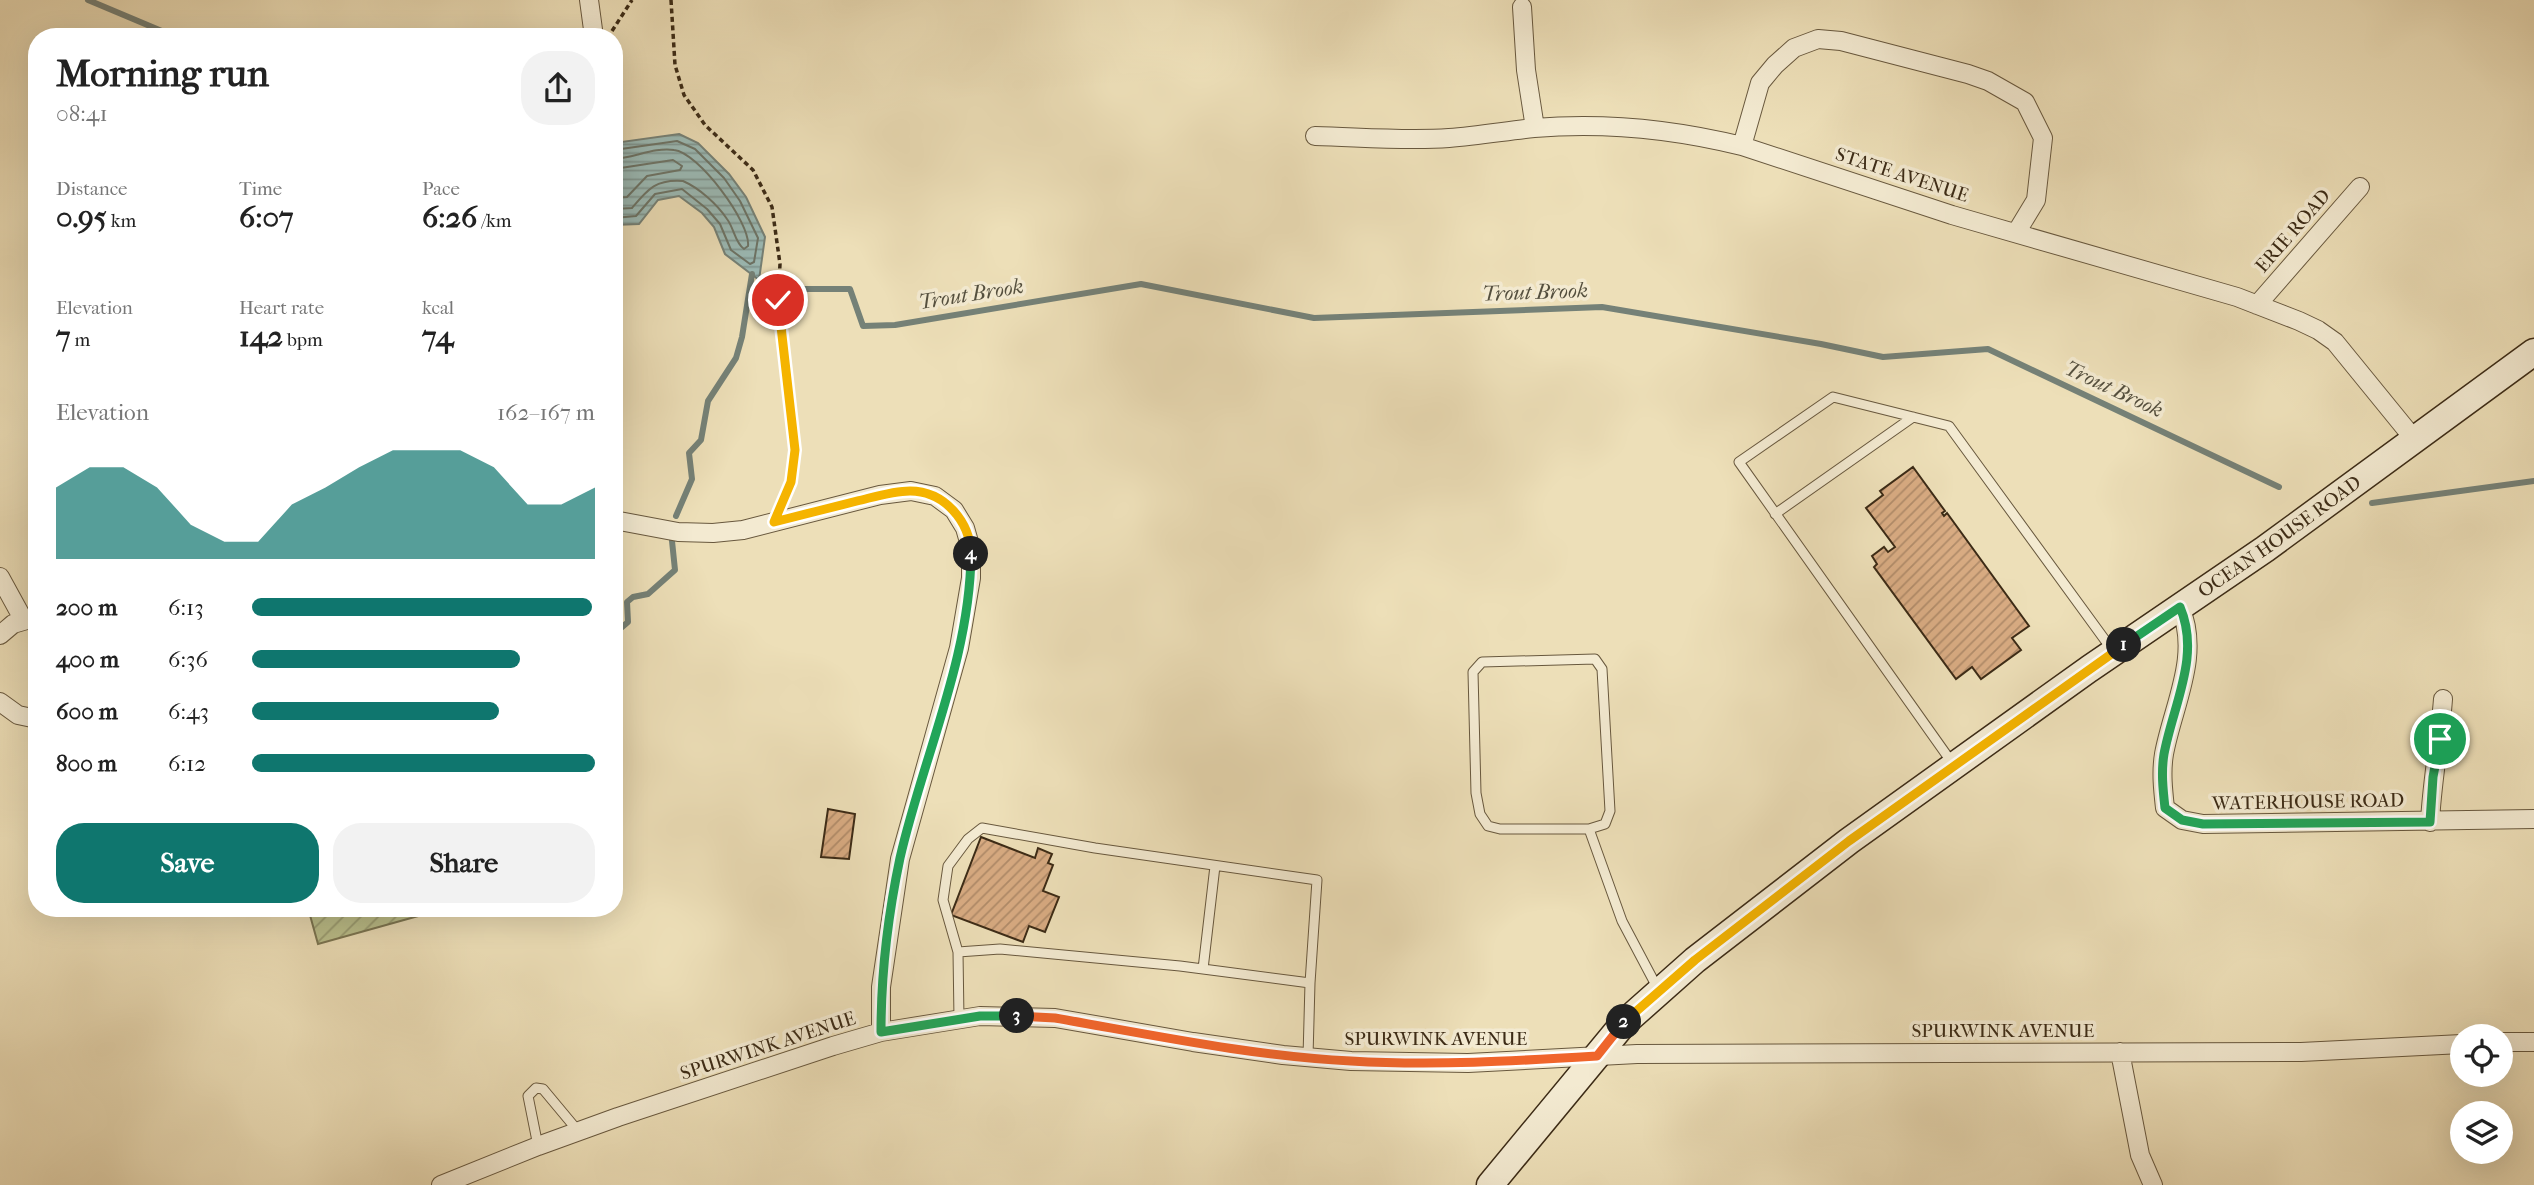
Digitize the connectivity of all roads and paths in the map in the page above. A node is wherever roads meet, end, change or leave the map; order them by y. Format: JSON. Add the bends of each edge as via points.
{"nodes":[{"id":1,"x":589,"y":0,"type":"edge"},
{"id":2,"x":632,"y":0,"type":"edge"},
{"id":3,"x":671,"y":0,"type":"edge"},
{"id":4,"x":1522,"y":7,"type":"dead end"},
{"id":5,"x":593,"y":28,"type":"edge"},
{"id":6,"x":614,"y":28,"type":"edge"},
{"id":7,"x":1535,"y":128,"type":"junction"},
{"id":8,"x":1315,"y":136,"type":"dead end"},
{"id":9,"x":1742,"y":146,"type":"junction"},
{"id":10,"x":2360,"y":187,"type":"dead end"},
{"id":11,"x":2015,"y":233,"type":"junction"},
{"id":12,"x":2257,"y":304,"type":"junction"},
{"id":13,"x":2534,"y":352,"type":"edge"},
{"id":14,"x":1913,"y":417,"type":"junction"},
{"id":15,"x":2414,"y":439,"type":"junction"},
{"id":16,"x":1775,"y":513,"type":"junction"},
{"id":17,"x":623,"y":522,"type":"edge"},
{"id":18,"x":774,"y":522,"type":"junction"},
{"id":19,"x":0,"y":577,"type":"edge"},
{"id":20,"x":2180,"y":607,"type":"junction"},
{"id":21,"x":28,"y":615,"type":"edge"},
{"id":22,"x":28,"y":619,"type":"edge"},
{"id":23,"x":0,"y":635,"type":"edge"},
{"id":24,"x":2114,"y":652,"type":"junction"},
{"id":25,"x":2443,"y":699,"type":"dead end"},
{"id":26,"x":0,"y":702,"type":"edge"},
{"id":27,"x":28,"y":717,"type":"edge"},
{"id":28,"x":1954,"y":766,"type":"junction"},
{"id":29,"x":2534,"y":819,"type":"edge"},
{"id":30,"x":2430,"y":822,"type":"junction"},
{"id":31,"x":1589,"y":829,"type":"junction"},
{"id":32,"x":1215,"y":866,"type":"junction"},
{"id":33,"x":958,"y":952,"type":"junction"},
{"id":34,"x":1203,"y":968,"type":"junction"},
{"id":35,"x":1310,"y":983,"type":"junction"},
{"id":36,"x":1658,"y":990,"type":"junction"},
{"id":37,"x":959,"y":1019,"type":"junction"},
{"id":38,"x":881,"y":1032,"type":"junction"},
{"id":39,"x":2513,"y":1042,"type":"edge"},
{"id":40,"x":2534,"y":1042,"type":"edge"},
{"id":41,"x":2450,"y":1045,"type":"edge"},
{"id":42,"x":2120,"y":1052,"type":"junction"},
{"id":43,"x":1597,"y":1056,"type":"junction"},
{"id":44,"x":1308,"y":1057,"type":"junction"},
{"id":45,"x":578,"y":1131,"type":"junction"},
{"id":46,"x":538,"y":1146,"type":"junction"},
{"id":47,"x":441,"y":1185,"type":"edge"},
{"id":48,"x":1490,"y":1185,"type":"edge"},
{"id":49,"x":2153,"y":1185,"type":"edge"}],
"edges":[{"from":1,"to":5,"type":"street"},
{"from":2,"to":6,"type":"path"},
{"from":3,"to":18,"type":"path","via":[[675,65],[684,95],[705,125],[753,170],[772,207],[795,450],[791,482]]},
{"from":4,"to":7,"type":"street"},
{"from":7,"to":8,"type":"street","name":"STATE AVENUE","via":[[1449,138]]},
{"from":7,"to":9,"type":"street","name":"STATE AVENUE","via":[[1640,127]]},
{"from":9,"to":11,"type":"street","name":"STATE AVENUE"},
{"from":9,"to":11,"type":"street","via":[[1760,83],[1794,48],[1818,39],[1968,74],[2025,102],[2043,138],[2036,200]]},
{"from":10,"to":12,"type":"street","name":"ERIE ROAD"},
{"from":11,"to":12,"type":"street","name":"STATE AVENUE"},
{"from":12,"to":15,"type":"street","name":"STATE AVENUE","via":[[2335,342]]},
{"from":13,"to":15,"type":"main road","name":"OCEAN HOUSE ROAD"},
{"from":14,"to":16,"type":"lane"},
{"from":14,"to":16,"type":"lane","via":[[1833,397],[1739,462]]},
{"from":14,"to":24,"type":"lane","via":[[1949,426]]},
{"from":15,"to":20,"type":"main road","name":"OCEAN HOUSE ROAD"},
{"from":16,"to":28,"type":"lane"},
{"from":17,"to":18,"type":"street","via":[[713,533]]},
{"from":18,"to":38,"type":"street","via":[[911,491],[935,496],[954,510],[971,550],[959,648],[900,859],[881,987]]},
{"from":19,"to":21,"type":"street"},
{"from":20,"to":24,"type":"main road","name":"OCEAN HOUSE ROAD"},
{"from":20,"to":30,"type":"street","name":"WATERHOUSE ROAD","via":[[2189,641],[2162,772],[2165,808],[2182,820],[2203,824]]},
{"from":22,"to":23,"type":"street"},
{"from":24,"to":28,"type":"main road","name":"OCEAN HOUSE ROAD"},
{"from":25,"to":30,"type":"street"},
{"from":26,"to":27,"type":"street"},
{"from":28,"to":36,"type":"main road","name":"OCEAN HOUSE ROAD","via":[[1849,841]]},
{"from":29,"to":30,"type":"street","name":"WATERHOUSE ROAD"},
{"from":31,"to":31,"type":"lane","via":[[1605,824],[1610,811],[1602,669],[1595,659],[1482,662],[1473,671],[1480,814],[1488,826],[1500,829]]},
{"from":31,"to":36,"type":"lane","via":[[1622,921]]},
{"from":32,"to":33,"type":"lane","via":[[982,828],[948,866],[943,900]]},
{"from":32,"to":34,"type":"lane"},
{"from":32,"to":35,"type":"lane","via":[[1317,880]]},
{"from":33,"to":34,"type":"lane","via":[[1000,948]]},
{"from":33,"to":37,"type":"lane"},
{"from":34,"to":35,"type":"lane"},
{"from":35,"to":44,"type":"lane"},
{"from":36,"to":43,"type":"main road","name":"OCEAN HOUSE ROAD"},
{"from":37,"to":38,"type":"street","name":"SPURWINK AVENUE"},
{"from":37,"to":44,"type":"street","name":"SPURWINK AVENUE","via":[[1055,1018]]},
{"from":38,"to":45,"type":"street","name":"SPURWINK AVENUE"},
{"from":39,"to":40,"type":"street"},
{"from":41,"to":42,"type":"street","name":"SPURWINK AVENUE","via":[[2301,1052]]},
{"from":42,"to":43,"type":"street","name":"SPURWINK AVENUE"},
{"from":42,"to":49,"type":"street","via":[[2140,1156]]},
{"from":43,"to":44,"type":"street","name":"SPURWINK AVENUE","via":[[1468,1063]]},
{"from":43,"to":48,"type":"main road","name":"OCEAN HOUSE ROAD"},
{"from":45,"to":46,"type":"street","name":"SPURWINK AVENUE"},
{"from":45,"to":46,"type":"lane","via":[[543,1089],[536,1088],[528,1096]]},
{"from":46,"to":47,"type":"street","name":"SPURWINK AVENUE"}]}
